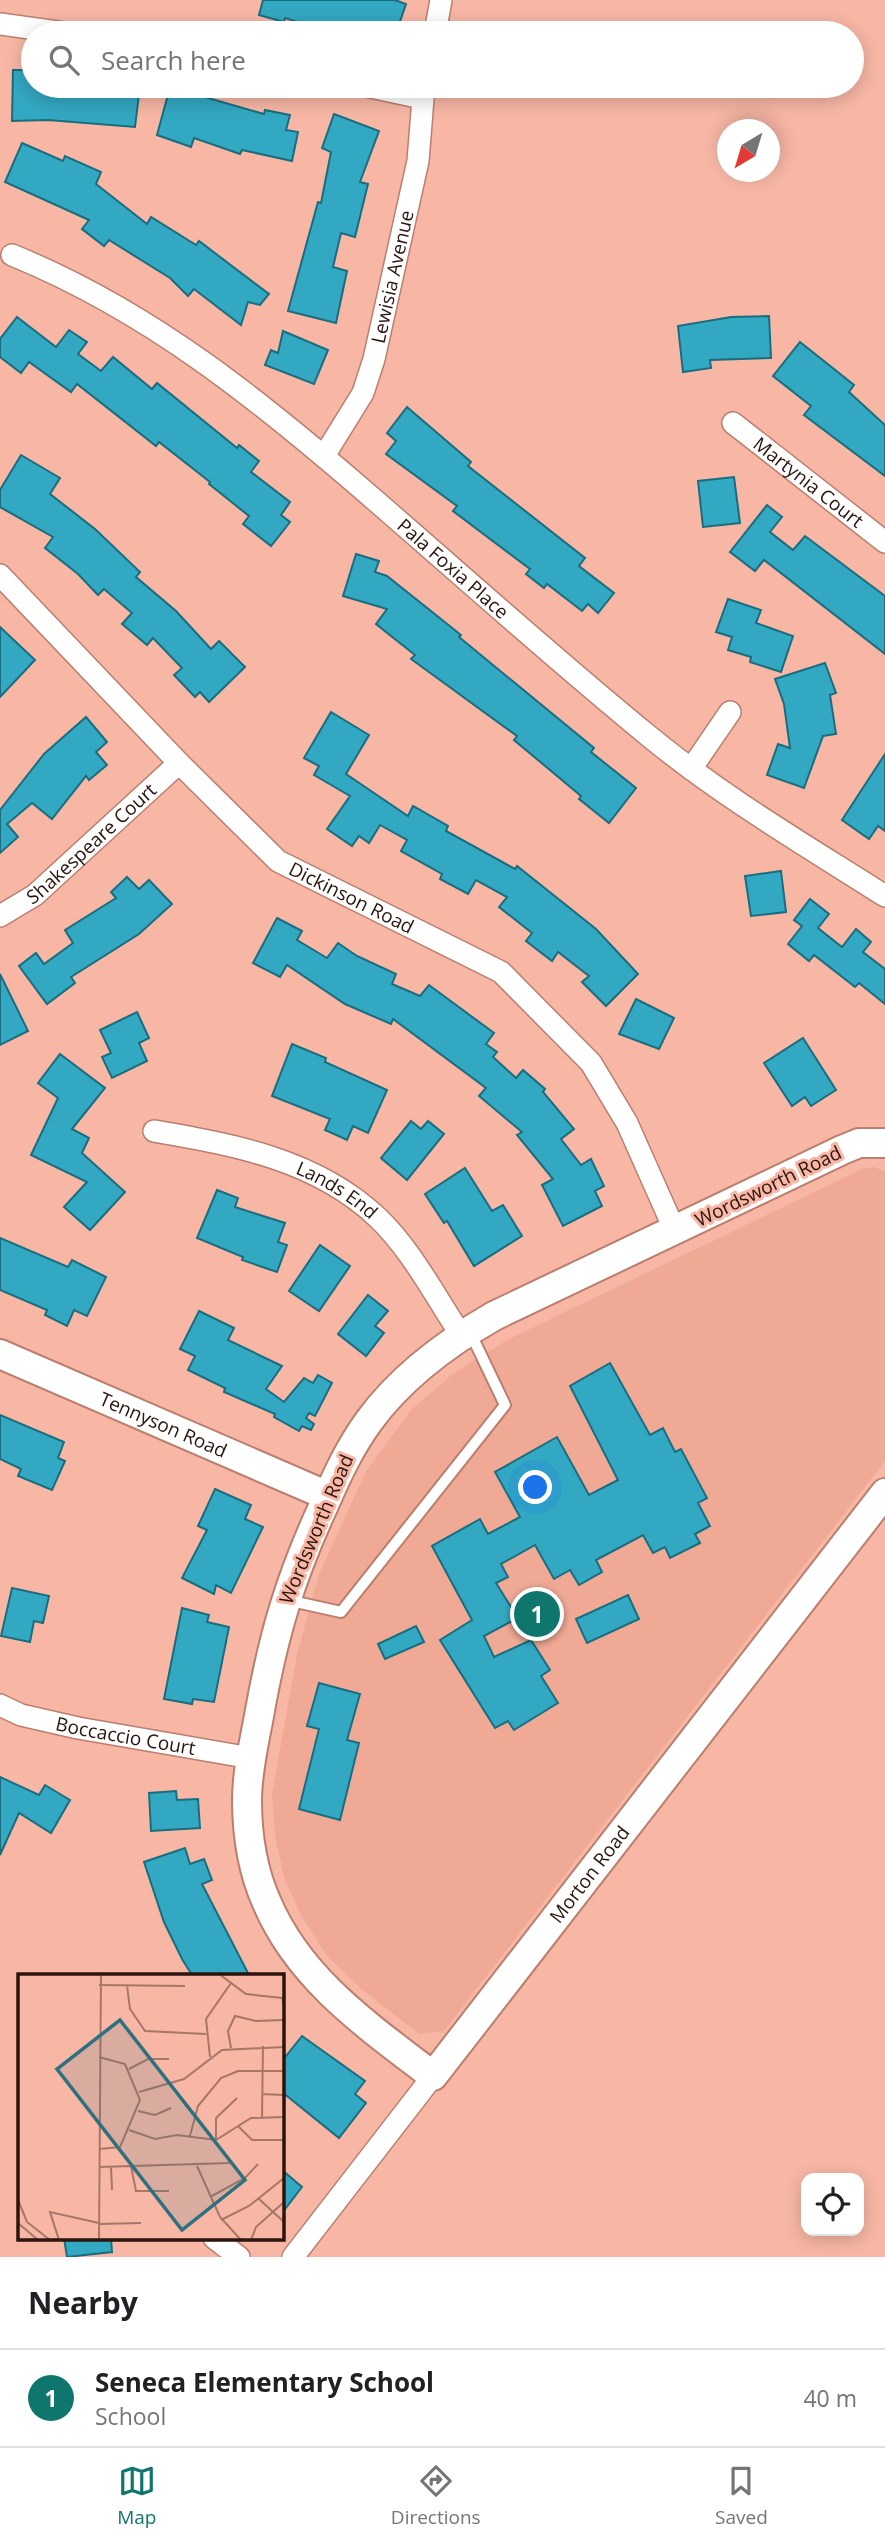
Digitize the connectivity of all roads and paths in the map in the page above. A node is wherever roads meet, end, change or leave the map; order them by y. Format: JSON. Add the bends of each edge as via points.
{"nodes":[{"id":1,"x":441,"y":0,"type":"edge"},
{"id":2,"x":437,"y":21,"type":"edge"},
{"id":3,"x":0,"y":24,"type":"edge"},
{"id":4,"x":21,"y":27,"type":"edge"},
{"id":5,"x":423,"y":98,"type":"edge"},
{"id":6,"x":12,"y":255,"type":"dead end"},
{"id":7,"x":733,"y":423,"type":"dead end"},
{"id":8,"x":324,"y":456,"type":"junction"},
{"id":9,"x":885,"y":542,"type":"edge"},
{"id":10,"x":0,"y":575,"type":"edge"},
{"id":11,"x":730,"y":712,"type":"dead end"},
{"id":12,"x":179,"y":763,"type":"junction"},
{"id":13,"x":691,"y":769,"type":"junction"},
{"id":14,"x":885,"y":896,"type":"edge"},
{"id":15,"x":0,"y":916,"type":"edge"},
{"id":16,"x":154,"y":1131,"type":"dead end"},
{"id":17,"x":885,"y":1143,"type":"edge"},
{"id":18,"x":675,"y":1231,"type":"junction"},
{"id":19,"x":465,"y":1333,"type":"junction"},
{"id":20,"x":0,"y":1353,"type":"edge"},
{"id":21,"x":885,"y":1493,"type":"edge"},
{"id":22,"x":328,"y":1496,"type":"junction"},
{"id":23,"x":285,"y":1599,"type":"junction"},
{"id":24,"x":0,"y":1705,"type":"edge"},
{"id":25,"x":251,"y":1758,"type":"junction"},
{"id":26,"x":433,"y":2076,"type":"junction"},
{"id":27,"x":217,"y":2240,"type":"edge"},
{"id":28,"x":239,"y":2257,"type":"edge"},
{"id":29,"x":293,"y":2257,"type":"edge"}],
"edges":[{"from":1,"to":2,"type":"street"},
{"from":3,"to":4,"type":"street"},
{"from":5,"to":8,"type":"street","name":"Lewisia Avenue","via":[[418,161],[374,359],[363,393]]},
{"from":6,"to":8,"type":"street","name":"Pala Foxia Place","via":[[72,281],[180,343]]},
{"from":7,"to":9,"type":"street","name":"Martynia Court"},
{"from":8,"to":13,"type":"street","name":"Pala Foxia Place"},
{"from":10,"to":12,"type":"street","name":"Dickinson Road"},
{"from":11,"to":13,"type":"street"},
{"from":12,"to":15,"type":"street","name":"Shakespeare Court","via":[[35,894]]},
{"from":12,"to":18,"type":"street","name":"Dickinson Road","via":[[278,861],[501,972],[591,1063],[627,1123]]},
{"from":13,"to":14,"type":"street","name":"Pala Foxia Place"},
{"from":16,"to":19,"type":"street","name":"Lands End","via":[[228,1144],[288,1162],[336,1185],[378,1217]]},
{"from":17,"to":18,"type":"street","name":"Wordsworth Road","via":[[859,1143],[842,1150]]},
{"from":18,"to":19,"type":"street","name":"Wordsworth Road"},
{"from":19,"to":22,"type":"street","name":"Wordsworth Road","via":[[403,1383],[370,1420],[343,1461]]},
{"from":19,"to":23,"type":"lane","via":[[505,1405],[341,1612]]},
{"from":20,"to":22,"type":"street","name":"Tennyson Road"},
{"from":21,"to":26,"type":"street","name":"Morton Road"},
{"from":22,"to":23,"type":"street","name":"Wordsworth Road"},
{"from":23,"to":25,"type":"street","name":"Wordsworth Road"},
{"from":24,"to":25,"type":"street","name":"Boccaccio Court","via":[[78,1728]]},
{"from":25,"to":26,"type":"street","name":"Wordsworth Road","via":[[247,1799],[255,1869],[285,1938],[324,1989]]},
{"from":26,"to":29,"type":"street","name":"Morton Road"},
{"from":27,"to":28,"type":"street"}]}
